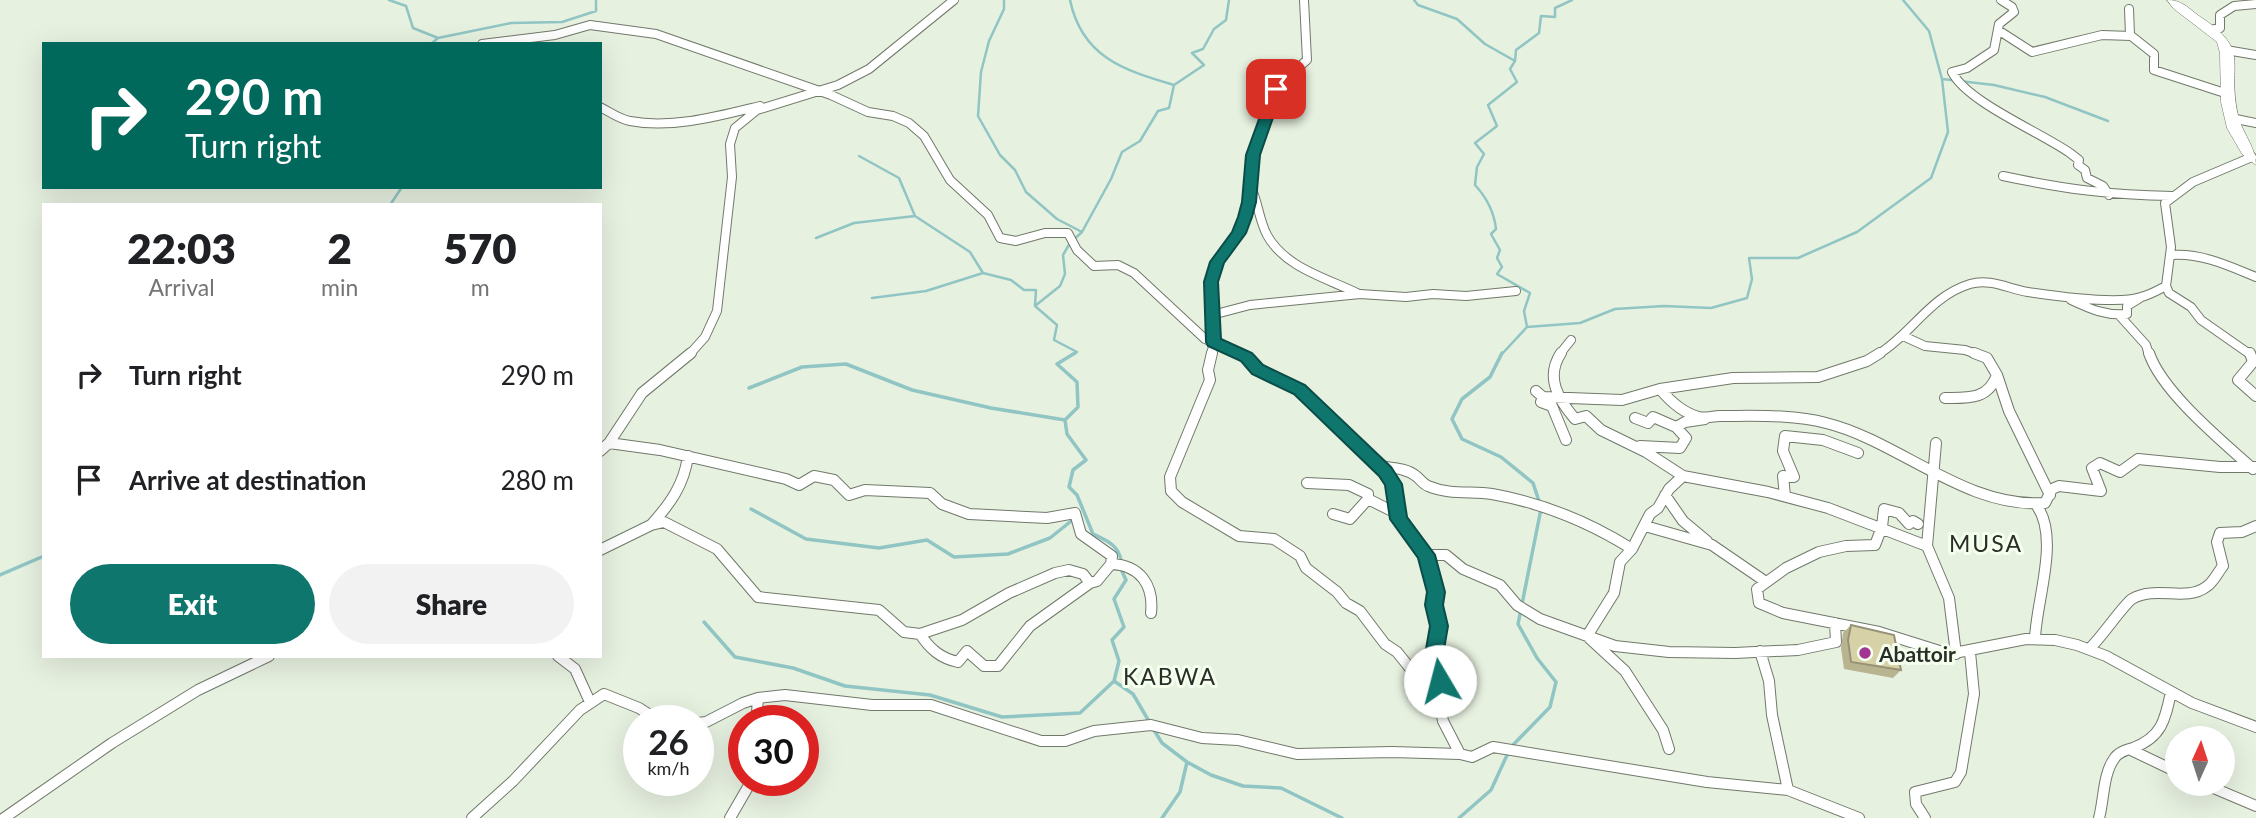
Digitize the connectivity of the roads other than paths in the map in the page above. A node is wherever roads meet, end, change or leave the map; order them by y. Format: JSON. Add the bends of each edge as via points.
{"nodes":[{"id":1,"x":954,"y":0,"type":"edge"},
{"id":2,"x":1304,"y":0,"type":"edge"},
{"id":3,"x":2001,"y":0,"type":"edge"},
{"id":4,"x":2173,"y":0,"type":"edge"},
{"id":5,"x":2256,"y":4,"type":"edge"},
{"id":6,"x":2129,"y":9,"type":"dead end"},
{"id":7,"x":1998,"y":30,"type":"junction"},
{"id":8,"x":2211,"y":30,"type":"junction"},
{"id":9,"x":2131,"y":36,"type":"junction"},
{"id":10,"x":498,"y":42,"type":"edge"},
{"id":11,"x":2227,"y":50,"type":"junction"},
{"id":12,"x":2256,"y":55,"type":"edge"},
{"id":13,"x":818,"y":91,"type":"junction"},
{"id":14,"x":2228,"y":94,"type":"junction"},
{"id":15,"x":777,"y":102,"type":"junction"},
{"id":16,"x":602,"y":108,"type":"edge"},
{"id":17,"x":2231,"y":118,"type":"junction"},
{"id":18,"x":2256,"y":123,"type":"edge"},
{"id":19,"x":2254,"y":159,"type":"edge"},
{"id":20,"x":2003,"y":176,"type":"dead end"},
{"id":21,"x":1251,"y":186,"type":"junction"},
{"id":22,"x":2109,"y":195,"type":"junction"},
{"id":23,"x":2172,"y":196,"type":"junction"},
{"id":24,"x":2172,"y":255,"type":"junction"},
{"id":25,"x":2256,"y":277,"type":"edge"},
{"id":26,"x":2166,"y":286,"type":"junction"},
{"id":27,"x":1516,"y":291,"type":"dead end"},
{"id":28,"x":1360,"y":294,"type":"junction"},
{"id":29,"x":2065,"y":297,"type":"junction"},
{"id":30,"x":2140,"y":298,"type":"junction"},
{"id":31,"x":1212,"y":315,"type":"junction"},
{"id":32,"x":2119,"y":315,"type":"junction"},
{"id":33,"x":1903,"y":336,"type":"junction"},
{"id":34,"x":1571,"y":340,"type":"dead end"},
{"id":35,"x":1214,"y":342,"type":"junction"},
{"id":36,"x":1997,"y":375,"type":"junction"},
{"id":37,"x":1660,"y":389,"type":"junction"},
{"id":38,"x":2256,"y":396,"type":"edge"},
{"id":39,"x":1560,"y":398,"type":"junction"},
{"id":40,"x":1945,"y":398,"type":"dead end"},
{"id":41,"x":1635,"y":418,"type":"dead end"},
{"id":42,"x":1708,"y":419,"type":"junction"},
{"id":43,"x":1676,"y":427,"type":"junction"},
{"id":44,"x":1566,"y":440,"type":"dead end"},
{"id":45,"x":609,"y":443,"type":"junction"},
{"id":46,"x":1625,"y":443,"type":"junction"},
{"id":47,"x":1936,"y":443,"type":"dead end"},
{"id":48,"x":602,"y":449,"type":"edge"},
{"id":49,"x":1858,"y":453,"type":"dead end"},
{"id":50,"x":688,"y":456,"type":"junction"},
{"id":51,"x":1380,"y":466,"type":"junction"},
{"id":52,"x":2255,"y":469,"type":"edge"},
{"id":53,"x":1934,"y":470,"type":"junction"},
{"id":54,"x":1683,"y":476,"type":"junction"},
{"id":55,"x":1307,"y":483,"type":"dead end"},
{"id":56,"x":1665,"y":495,"type":"junction"},
{"id":57,"x":2050,"y":495,"type":"junction"},
{"id":58,"x":1785,"y":496,"type":"junction"},
{"id":59,"x":1368,"y":499,"type":"junction"},
{"id":60,"x":2037,"y":506,"type":"junction"},
{"id":61,"x":1333,"y":514,"type":"dead end"},
{"id":62,"x":1398,"y":514,"type":"junction"},
{"id":63,"x":1918,"y":524,"type":"dead end"},
{"id":64,"x":651,"y":525,"type":"junction"},
{"id":65,"x":1644,"y":526,"type":"junction"},
{"id":66,"x":2256,"y":526,"type":"edge"},
{"id":67,"x":1882,"y":527,"type":"junction"},
{"id":68,"x":1712,"y":545,"type":"junction"},
{"id":69,"x":1927,"y":546,"type":"junction"},
{"id":70,"x":602,"y":549,"type":"edge"},
{"id":71,"x":1632,"y":549,"type":"junction"},
{"id":72,"x":1426,"y":555,"type":"junction"},
{"id":73,"x":1111,"y":564,"type":"junction"},
{"id":74,"x":1766,"y":582,"type":"junction"},
{"id":75,"x":1090,"y":583,"type":"junction"},
{"id":76,"x":1151,"y":613,"type":"dead end"},
{"id":77,"x":1835,"y":623,"type":"junction"},
{"id":78,"x":920,"y":634,"type":"junction"},
{"id":79,"x":1587,"y":636,"type":"junction"},
{"id":80,"x":2035,"y":639,"type":"junction"},
{"id":81,"x":2090,"y":648,"type":"junction"},
{"id":82,"x":1760,"y":651,"type":"junction"},
{"id":83,"x":1970,"y":652,"type":"junction"},
{"id":84,"x":1956,"y":654,"type":"junction"},
{"id":85,"x":265,"y":658,"type":"edge"},
{"id":86,"x":561,"y":658,"type":"edge"},
{"id":87,"x":576,"y":658,"type":"edge"},
{"id":88,"x":575,"y":669,"type":"junction"},
{"id":89,"x":2171,"y":692,"type":"junction"},
{"id":90,"x":758,"y":698,"type":"junction"},
{"id":91,"x":1442,"y":699,"type":"junction"},
{"id":92,"x":590,"y":702,"type":"junction"},
{"id":93,"x":632,"y":705,"type":"edge"},
{"id":94,"x":758,"y":705,"type":"edge"},
{"id":95,"x":714,"y":718,"type":"edge"},
{"id":96,"x":2256,"y":727,"type":"edge"},
{"id":97,"x":1669,"y":750,"type":"dead end"},
{"id":98,"x":2131,"y":750,"type":"junction"},
{"id":99,"x":1460,"y":754,"type":"junction"},
{"id":100,"x":2165,"y":766,"type":"edge"},
{"id":101,"x":1787,"y":790,"type":"junction"},
{"id":102,"x":743,"y":796,"type":"edge"},
{"id":103,"x":2232,"y":796,"type":"edge"},
{"id":104,"x":2256,"y":806,"type":"edge"},
{"id":105,"x":4,"y":818,"type":"edge"},
{"id":106,"x":472,"y":818,"type":"edge"},
{"id":107,"x":730,"y":818,"type":"edge"},
{"id":108,"x":1859,"y":818,"type":"edge"},
{"id":109,"x":1925,"y":818,"type":"edge"},
{"id":110,"x":2099,"y":818,"type":"edge"}],
"edges":[{"from":1,"to":13,"type":"street","via":[[869,69]]},
{"from":2,"to":21,"type":"street","via":[[1307,60],[1287,69],[1276,89],[1257,137]]},
{"from":3,"to":7,"type":"street","via":[[2014,12]]},
{"from":4,"to":8,"type":"highway"},
{"from":5,"to":8,"type":"street","via":[[2234,6],[2220,15],[2220,28]]},
{"from":6,"to":9,"type":"street"},
{"from":7,"to":9,"type":"street","via":[[2032,52],[2102,35]]},
{"from":7,"to":22,"type":"street","via":[[1994,50],[1952,72],[1955,80],[1965,92],[2067,150],[2079,160],[2087,178]]},
{"from":8,"to":11,"type":"highway"},
{"from":9,"to":14,"type":"street","via":[[2154,54],[2154,70]]},
{"from":10,"to":13,"type":"street","via":[[590,25],[656,34]]},
{"from":11,"to":12,"type":"street"},
{"from":11,"to":14,"type":"highway"},
{"from":13,"to":15,"type":"street"},
{"from":13,"to":35,"type":"street","via":[[909,123],[924,136],[950,180],[988,215],[1000,238],[1016,241],[1068,233],[1094,266],[1118,265],[1134,273],[1205,339]]},
{"from":14,"to":17,"type":"highway"},
{"from":15,"to":16,"type":"street","via":[[672,121],[629,121]]},
{"from":15,"to":45,"type":"street","via":[[745,119],[735,128],[730,144],[732,177],[720,295],[705,337],[684,361],[642,393]]},
{"from":17,"to":18,"type":"street"},
{"from":17,"to":19,"type":"highway","via":[[2241,144]]},
{"from":19,"to":23,"type":"street","via":[[2214,171]]},
{"from":20,"to":22,"type":"street"},
{"from":21,"to":28,"type":"street","via":[[1266,234],[1277,250],[1306,270]]},
{"from":21,"to":31,"type":"street","via":[[1238,233],[1217,262],[1211,282]]},
{"from":22,"to":23,"type":"street"},
{"from":23,"to":24,"type":"street","via":[[2164,211]]},
{"from":24,"to":25,"type":"street","via":[[2210,259]]},
{"from":24,"to":26,"type":"street"},
{"from":26,"to":30,"type":"street"},
{"from":26,"to":38,"type":"street","via":[[2168,293],[2201,320],[2249,352],[2253,362],[2238,380]]},
{"from":27,"to":28,"type":"street","via":[[1466,296]]},
{"from":28,"to":31,"type":"street","via":[[1250,306]]},
{"from":29,"to":30,"type":"street"},
{"from":29,"to":32,"type":"street","via":[[2090,312]]},
{"from":29,"to":33,"type":"street","via":[[1986,282],[1974,284],[1936,302]]},
{"from":30,"to":32,"type":"street","via":[[2127,306],[2127,314]]},
{"from":31,"to":35,"type":"street"},
{"from":32,"to":52,"type":"street","via":[[2146,345],[2163,380]]},
{"from":33,"to":36,"type":"street","via":[[1938,349],[1973,352],[1987,358]]},
{"from":33,"to":37,"type":"street","via":[[1867,361],[1818,377],[1733,378]]},
{"from":34,"to":39,"type":"street","via":[[1550,373]]},
{"from":35,"to":51,"type":"street","via":[[1300,390]]},
{"from":35,"to":91,"type":"street","via":[[1210,380],[1170,477],[1171,491],[1239,536],[1274,540],[1300,556],[1306,569],[1360,611],[1385,644]]},
{"from":36,"to":40,"type":"street","via":[[1983,396]]},
{"from":36,"to":57,"type":"street","via":[[2009,411]]},
{"from":37,"to":39,"type":"street","via":[[1622,400]]},
{"from":37,"to":42,"type":"street","via":[[1667,399]]},
{"from":39,"to":44,"type":"street","via":[[1540,394],[1541,402],[1552,406]]},
{"from":39,"to":46,"type":"street","via":[[1575,419],[1586,416]]},
{"from":41,"to":43,"type":"street","via":[[1648,423],[1653,417]]},
{"from":42,"to":43,"type":"street"},
{"from":42,"to":53,"type":"street","via":[[1752,416],[1824,422]]},
{"from":43,"to":46,"type":"street","via":[[1686,438],[1680,447]]},
{"from":45,"to":48,"type":"street"},
{"from":45,"to":50,"type":"street"},
{"from":46,"to":54,"type":"street"},
{"from":47,"to":53,"type":"street"},
{"from":49,"to":58,"type":"street","via":[[1804,435],[1785,436],[1783,451],[1794,477],[1783,476]]},
{"from":50,"to":64,"type":"street","via":[[682,487]]},
{"from":50,"to":73,"type":"street","via":[[799,485],[814,476],[834,480],[849,495],[865,490],[930,493],[942,504],[969,514],[1047,518],[1075,513],[1081,534],[1112,556]]},
{"from":51,"to":62,"type":"street","via":[[1393,484]]},
{"from":51,"to":71,"type":"street","via":[[1402,469],[1426,486],[1491,494],[1560,511]]},
{"from":52,"to":57,"type":"street","via":[[2138,459],[2122,473],[2114,473],[2100,463],[2092,473],[2101,491],[2059,486]]},
{"from":53,"to":60,"type":"street","via":[[2021,505]]},
{"from":53,"to":69,"type":"street"},
{"from":54,"to":56,"type":"street"},
{"from":54,"to":58,"type":"street"},
{"from":55,"to":59,"type":"street","via":[[1349,485],[1368,494]]},
{"from":56,"to":65,"type":"street"},
{"from":56,"to":68,"type":"street","via":[[1683,521]]},
{"from":57,"to":60,"type":"street"},
{"from":58,"to":67,"type":"street"},
{"from":59,"to":61,"type":"street","via":[[1350,519]]},
{"from":59,"to":62,"type":"street"},
{"from":60,"to":80,"type":"street","via":[[2047,537],[2035,609]]},
{"from":62,"to":72,"type":"street"},
{"from":63,"to":67,"type":"street","via":[[1909,524],[1906,517],[1884,509]]},
{"from":64,"to":70,"type":"street"},
{"from":64,"to":78,"type":"street","via":[[664,522],[717,549],[758,597],[879,610],[904,632]]},
{"from":65,"to":68,"type":"street"},
{"from":65,"to":71,"type":"street"},
{"from":66,"to":81,"type":"street","via":[[2220,533],[2217,542],[2223,566],[2207,587],[2193,593],[2162,591],[2133,599]]},
{"from":67,"to":69,"type":"street"},
{"from":67,"to":74,"type":"street","via":[[1875,545],[1819,551]]},
{"from":68,"to":74,"type":"street"},
{"from":69,"to":84,"type":"street","via":[[1955,620]]},
{"from":71,"to":79,"type":"street","via":[[1620,562],[1614,593]]},
{"from":72,"to":79,"type":"street","via":[[1446,555],[1452,564],[1503,587],[1518,605],[1540,618]]},
{"from":72,"to":91,"type":"street","via":[[1436,592],[1439,626],[1435,649]]},
{"from":73,"to":75,"type":"street"},
{"from":73,"to":76,"type":"street","via":[[1126,563],[1139,573],[1151,595]]},
{"from":74,"to":77,"type":"street","via":[[1756,596],[1764,607]]},
{"from":75,"to":78,"type":"street","via":[[1083,574],[1055,573],[962,620]]},
{"from":75,"to":78,"type":"street","via":[[1029,626],[998,666],[984,666],[967,651],[958,662],[941,659]]},
{"from":77,"to":82,"type":"street","via":[[1834,644]]},
{"from":77,"to":84,"type":"street"},
{"from":79,"to":82,"type":"street","via":[[1655,651]]},
{"from":79,"to":97,"type":"street","via":[[1625,671],[1663,730]]},
{"from":80,"to":81,"type":"street"},
{"from":80,"to":83,"type":"street"},
{"from":81,"to":89,"type":"street"},
{"from":82,"to":101,"type":"street"},
{"from":83,"to":84,"type":"street"},
{"from":83,"to":109,"type":"street","via":[[1974,694],[1961,772],[1955,782],[1915,792]]},
{"from":85,"to":105,"type":"street","via":[[198,690],[111,743]]},
{"from":86,"to":88,"type":"street"},
{"from":87,"to":88,"type":"street"},
{"from":88,"to":92,"type":"street"},
{"from":89,"to":96,"type":"street"},
{"from":89,"to":98,"type":"street","via":[[2157,735]]},
{"from":90,"to":94,"type":"street"},
{"from":90,"to":95,"type":"street"},
{"from":90,"to":99,"type":"street","via":[[785,695],[872,705],[931,705],[1041,741],[1065,741],[1094,731],[1151,724],[1297,754]]},
{"from":91,"to":99,"type":"street","via":[[1443,720]]},
{"from":92,"to":93,"type":"street","via":[[604,694]]},
{"from":92,"to":106,"type":"street","via":[[571,716],[501,795]]},
{"from":98,"to":100,"type":"street"},
{"from":98,"to":110,"type":"street","via":[[2113,758]]},
{"from":99,"to":101,"type":"street","via":[[1472,757],[1493,747],[1707,782]]},
{"from":101,"to":108,"type":"street"},
{"from":102,"to":107,"type":"street"},
{"from":103,"to":104,"type":"street"}]}
